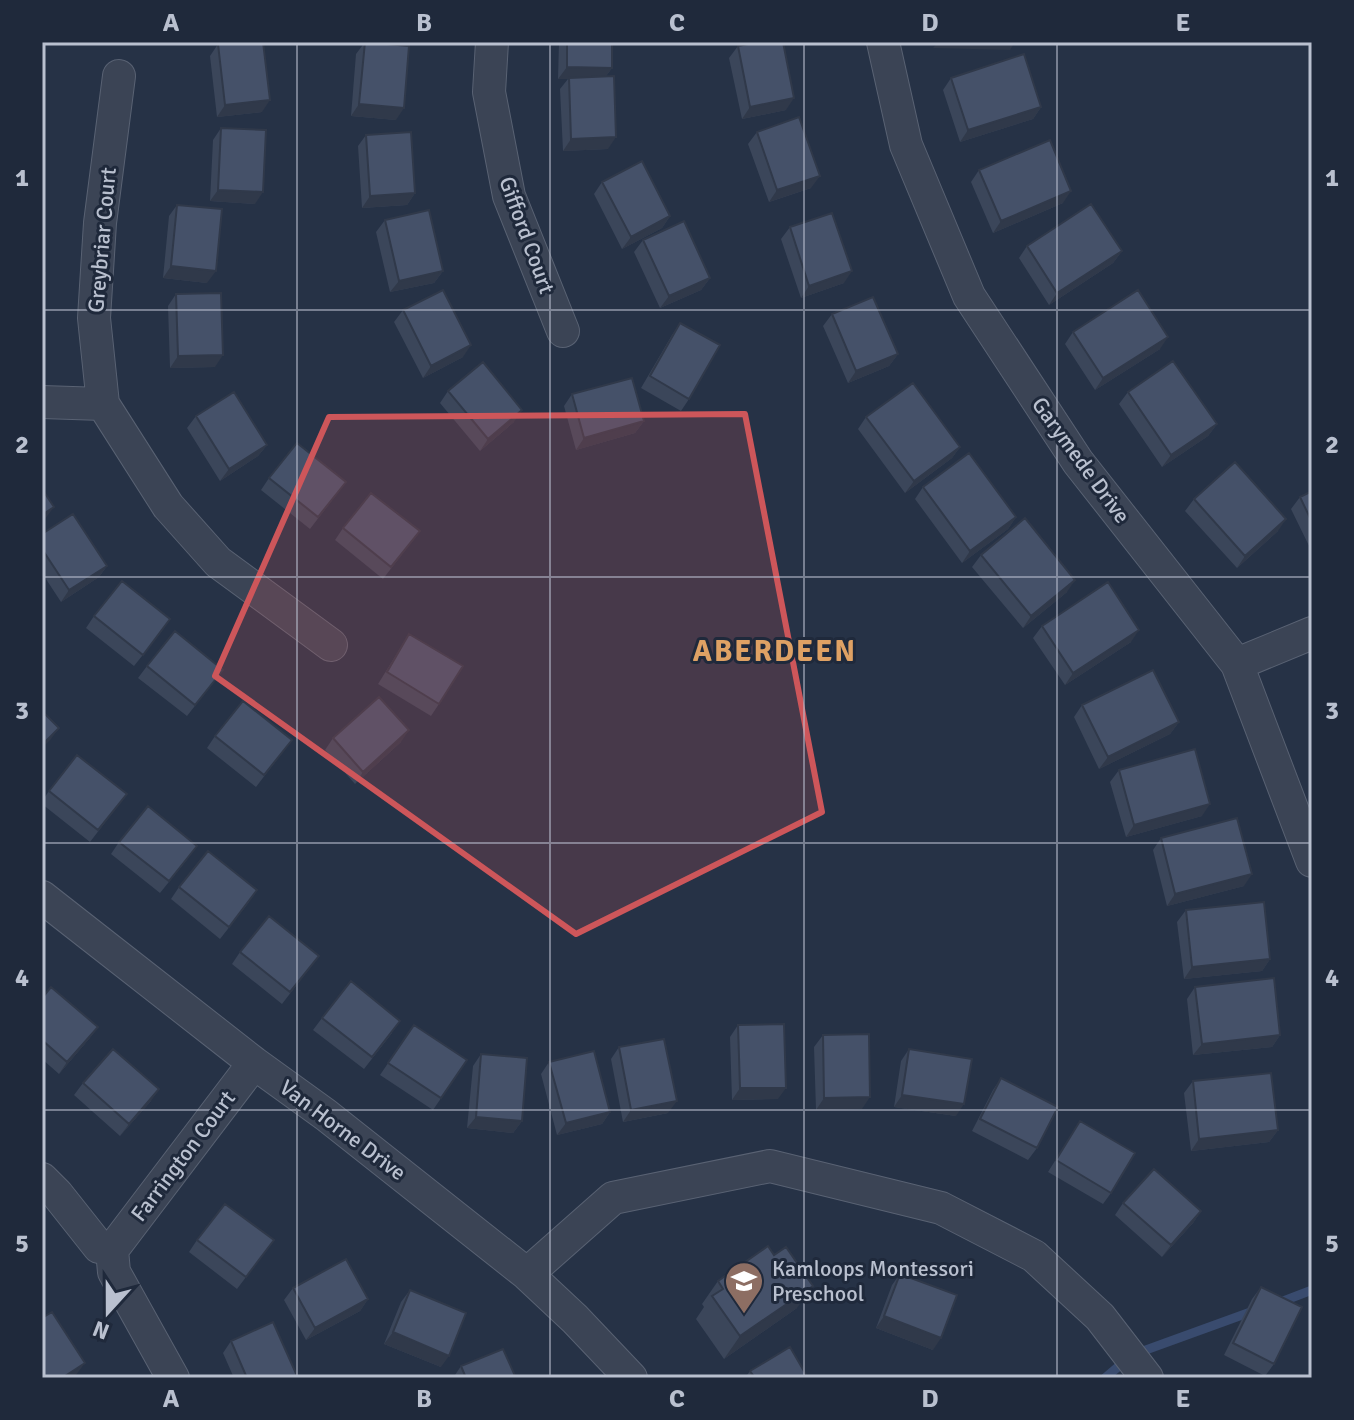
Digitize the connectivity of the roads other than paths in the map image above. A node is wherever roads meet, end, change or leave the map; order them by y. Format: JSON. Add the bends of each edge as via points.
{"nodes":[{"id":1,"x":492,"y":42,"type":"edge"},
{"id":2,"x":883,"y":42,"type":"edge"},
{"id":3,"x":119,"y":76,"type":"dead end"},
{"id":4,"x":563,"y":331,"type":"dead end"},
{"id":5,"x":42,"y":402,"type":"edge"},
{"id":6,"x":103,"y":404,"type":"junction"},
{"id":7,"x":1312,"y":633,"type":"edge"},
{"id":8,"x":331,"y":645,"type":"dead end"},
{"id":9,"x":1237,"y":664,"type":"junction"},
{"id":10,"x":1312,"y":861,"type":"edge"},
{"id":11,"x":42,"y":897,"type":"edge"},
{"id":12,"x":254,"y":1063,"type":"junction"},
{"id":13,"x":42,"y":1179,"type":"edge"},
{"id":14,"x":112,"y":1250,"type":"junction"},
{"id":15,"x":527,"y":1274,"type":"junction"},
{"id":16,"x":173,"y":1378,"type":"edge"},
{"id":17,"x":631,"y":1378,"type":"edge"},
{"id":18,"x":1147,"y":1378,"type":"edge"}],
"edges":[{"from":1,"to":4,"type":"street","name":"Gifford Court","via":[[489,92],[509,196]]},
{"from":2,"to":9,"type":"street","name":"Garymede Drive","via":[[906,145],[969,296],[1078,462]]},
{"from":3,"to":6,"type":"street","name":"Greybriar Court","via":[[94,318]]},
{"from":5,"to":6,"type":"street"},
{"from":6,"to":8,"type":"street","name":"Greybriar Court","via":[[168,506],[218,562]]},
{"from":7,"to":9,"type":"street"},
{"from":9,"to":10,"type":"street","name":"Garymede Drive"},
{"from":11,"to":12,"type":"street","name":"Van Horne Drive"},
{"from":12,"to":14,"type":"street","name":"Farrington Court"},
{"from":12,"to":15,"type":"street","name":"Van Horne Drive"},
{"from":13,"to":14,"type":"street","via":[[99,1247]]},
{"from":14,"to":16,"type":"street","via":[[114,1272]]},
{"from":15,"to":17,"type":"street","name":"Van Horne Drive"},
{"from":15,"to":18,"type":"street","via":[[613,1198],[770,1166],[941,1208],[1034,1256],[1100,1317]]}]}
